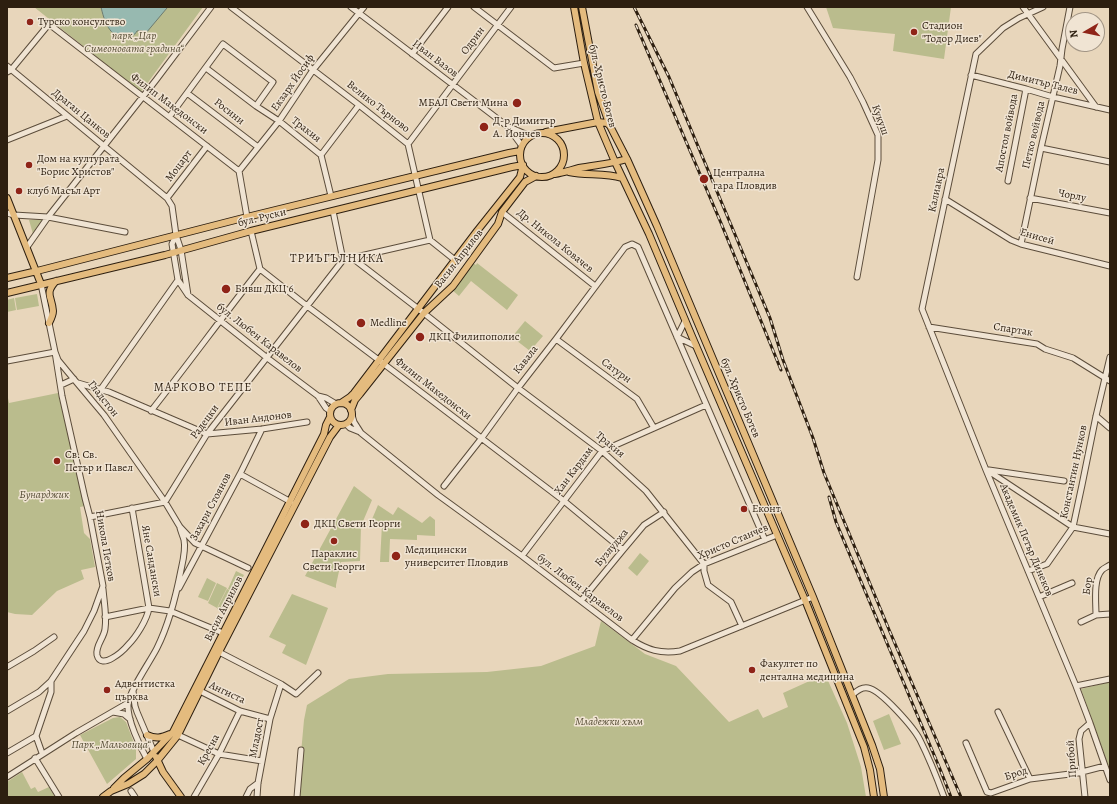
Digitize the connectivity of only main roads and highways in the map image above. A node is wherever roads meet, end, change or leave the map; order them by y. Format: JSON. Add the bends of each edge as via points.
{"nodes":[{"id":1,"x":574,"y":7,"type":"edge"},
{"id":2,"x":582,"y":7,"type":"edge"},
{"id":3,"x":596,"y":113,"type":"junction"},
{"id":4,"x":598,"y":122,"type":"junction"},
{"id":5,"x":584,"y":124,"type":"junction"},
{"id":6,"x":610,"y":126,"type":"junction"},
{"id":7,"x":542,"y":133,"type":"junction"},
{"id":8,"x":521,"y":148,"type":"junction"},
{"id":9,"x":627,"y":158,"type":"junction"},
{"id":10,"x":615,"y":162,"type":"junction"},
{"id":11,"x":522,"y":165,"type":"junction"},
{"id":12,"x":569,"y":172,"type":"junction"},
{"id":13,"x":553,"y":175,"type":"junction"},
{"id":14,"x":536,"y":176,"type":"junction"},
{"id":15,"x":622,"y":178,"type":"junction"},
{"id":16,"x":7,"y":198,"type":"edge"},
{"id":17,"x":37,"y":271,"type":"junction"},
{"id":18,"x":7,"y":278,"type":"edge"},
{"id":19,"x":56,"y":281,"type":"junction"},
{"id":20,"x":42,"y":284,"type":"junction"},
{"id":21,"x":7,"y":293,"type":"edge"},
{"id":22,"x":49,"y":323,"type":"road end"},
{"id":23,"x":381,"y":362,"type":"junction"},
{"id":24,"x":338,"y":403,"type":"junction"},
{"id":25,"x":351,"y":413,"type":"junction"},
{"id":26,"x":330,"y":414,"type":"junction"},
{"id":27,"x":343,"y":424,"type":"junction"},
{"id":28,"x":176,"y":734,"type":"junction"},
{"id":29,"x":147,"y":735,"type":"road end"},
{"id":30,"x":154,"y":752,"type":"junction"},
{"id":31,"x":147,"y":759,"type":"junction"},
{"id":32,"x":155,"y":763,"type":"junction"},
{"id":33,"x":111,"y":791,"type":"junction"},
{"id":34,"x":103,"y":797,"type":"edge"},
{"id":35,"x":180,"y":797,"type":"edge"},
{"id":36,"x":874,"y":797,"type":"edge"},
{"id":37,"x":884,"y":797,"type":"edge"}],
"edges":[{"from":1,"to":3,"type":"main road","name":"бул. Христо Ботев"},
{"from":2,"to":6,"type":"main road","name":"бул. Христо Ботев","via":[[598,92]]},
{"from":3,"to":4,"type":"main road","name":"бул. Христо Ботев"},
{"from":3,"to":5,"type":"main road"},
{"from":4,"to":5,"type":"main road"},
{"from":4,"to":6,"type":"main road"},
{"from":4,"to":10,"type":"main road","name":"бул. Христо Ботев"},
{"from":5,"to":7,"type":"main road"},
{"from":6,"to":9,"type":"main road","name":"бул. Христо Ботев"},
{"from":7,"to":8,"type":"main road","via":[[530,136]]},
{"from":7,"to":13,"type":"main road","via":[[557,138],[564,152],[564,163]]},
{"from":8,"to":11,"type":"main road"},
{"from":8,"to":17,"type":"main road","name":"бул. Руски"},
{"from":9,"to":10,"type":"main road"},
{"from":9,"to":37,"type":"main road","name":"бул. Христо Ботев","via":[[813,597],[878,760]]},
{"from":10,"to":12,"type":"main road"},
{"from":10,"to":15,"type":"main road","name":"бул. Христо Ботев"},
{"from":11,"to":14,"type":"main road"},
{"from":11,"to":19,"type":"main road","name":"бул. Руски"},
{"from":11,"to":23,"type":"main road","name":"Васил Априлов","via":[[520,176],[418,308]]},
{"from":12,"to":13,"type":"main road"},
{"from":12,"to":15,"type":"main road","via":[[615,175]]},
{"from":13,"to":14,"type":"main road","via":[[542,178]]},
{"from":14,"to":23,"type":"main road","name":"Васил Априлов","via":[[525,182],[502,212],[498,224],[453,286],[424,313]]},
{"from":15,"to":36,"type":"main road","name":"бул. Христо Ботев","via":[[649,234],[805,600],[864,747]]},
{"from":16,"to":17,"type":"main road","name":"Гладстон"},
{"from":17,"to":18,"type":"main road","name":"бул. Руски"},
{"from":17,"to":20,"type":"main road","name":"Гладстон"},
{"from":19,"to":20,"type":"main road","name":"бул. Руски"},
{"from":19,"to":22,"type":"main road","via":[[49,290],[53,312]]},
{"from":20,"to":21,"type":"main road","name":"бул. Руски"},
{"from":23,"to":24,"type":"main road","name":"Васил Априлов","via":[[350,397]]},
{"from":23,"to":25,"type":"main road","name":"Васил Априлов","via":[[355,400]]},
{"from":24,"to":25,"type":"main road","via":[[346,404]]},
{"from":24,"to":26,"type":"main road","via":[[332,407]]},
{"from":25,"to":27,"type":"main road","via":[[351,418]]},
{"from":26,"to":27,"type":"main road","via":[[332,421]]},
{"from":26,"to":28,"type":"main road","name":"Васил Априлов","via":[[324,434],[223,633]]},
{"from":27,"to":28,"type":"main road","name":"Васил Априлов","via":[[330,437]]},
{"from":28,"to":29,"type":"main road","via":[[160,738]]},
{"from":28,"to":30,"type":"main road","name":"Васил Априлов"},
{"from":28,"to":32,"type":"main road","name":"Васил Априлов"},
{"from":30,"to":31,"type":"main road","name":"Васил Априлов"},
{"from":30,"to":32,"type":"main road"},
{"from":31,"to":32,"type":"main road"},
{"from":31,"to":33,"type":"main road","name":"Васил Априлов"},
{"from":32,"to":33,"type":"main road","name":"Васил Априлов","via":[[128,784]]},
{"from":32,"to":35,"type":"main road"},
{"from":33,"to":34,"type":"main road","name":"Васил Априлов"}]}
